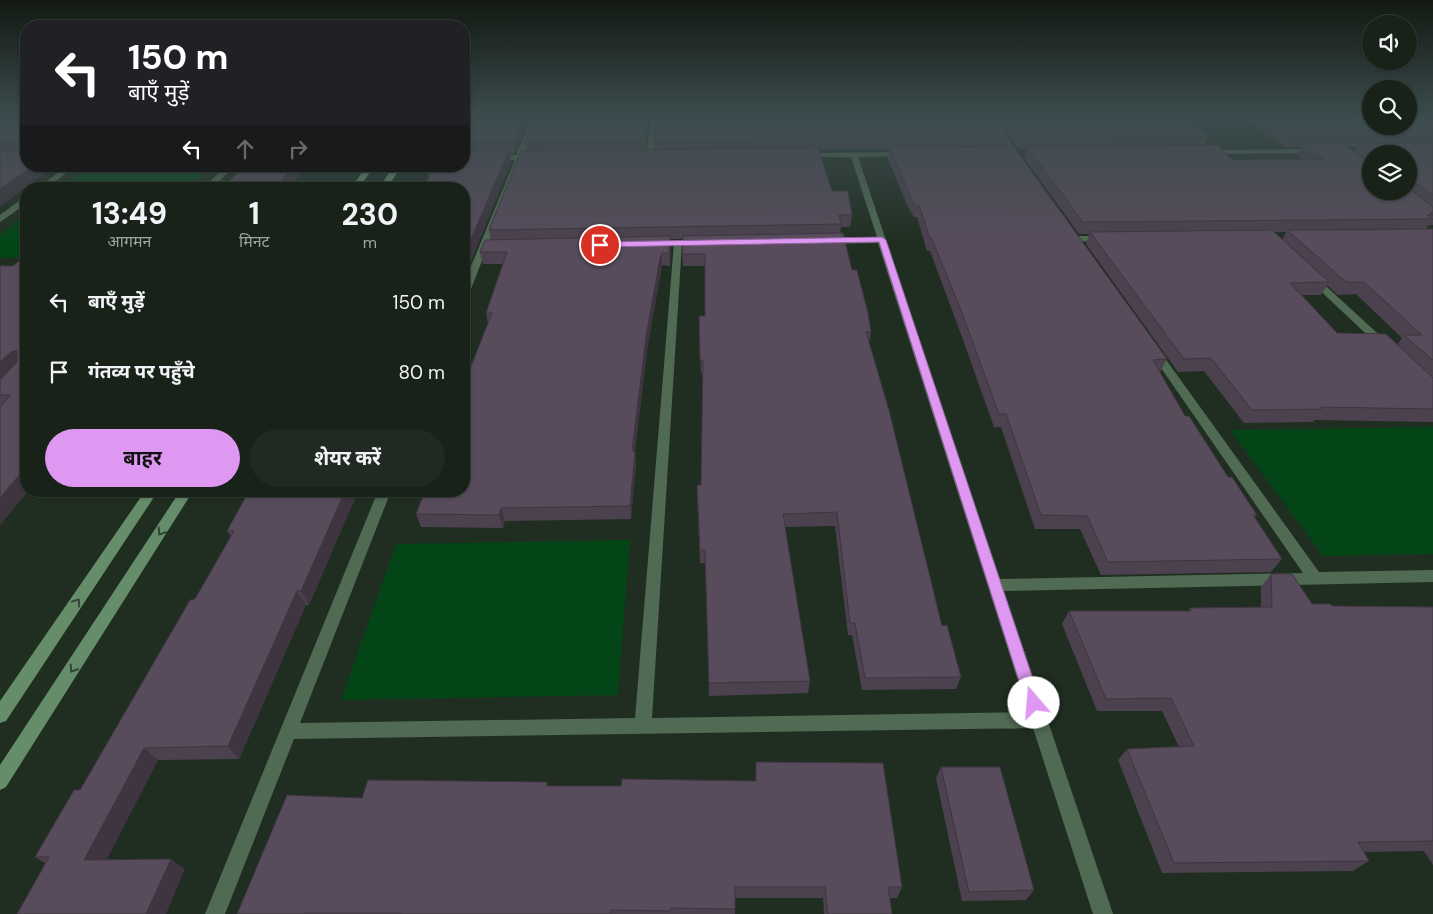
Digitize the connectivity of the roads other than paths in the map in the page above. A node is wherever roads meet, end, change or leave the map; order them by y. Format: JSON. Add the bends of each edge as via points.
{"nodes":[{"id":1,"x":519,"y":158,"type":"edge"},
{"id":2,"x":855,"y":159,"type":"edge"},
{"id":3,"x":1017,"y":159,"type":"edge"},
{"id":4,"x":1022,"y":165,"type":"edge"},
{"id":5,"x":63,"y":172,"type":"edge"},
{"id":6,"x":224,"y":172,"type":"edge"},
{"id":7,"x":50,"y":182,"type":"edge"},
{"id":8,"x":214,"y":182,"type":"edge"},
{"id":9,"x":20,"y":204,"type":"edge"},
{"id":10,"x":0,"y":219,"type":"edge"},
{"id":11,"x":1075,"y":239,"type":"edge"},
{"id":12,"x":1114,"y":239,"type":"edge"},
{"id":13,"x":882,"y":240,"type":"junction"},
{"id":14,"x":821,"y":241,"type":"edge"},
{"id":15,"x":678,"y":243,"type":"edge"},
{"id":16,"x":1305,"y":271,"type":"edge"},
{"id":17,"x":470,"y":282,"type":"edge"},
{"id":18,"x":1149,"y":344,"type":"edge"},
{"id":19,"x":1390,"y":351,"type":"edge"},
{"id":20,"x":148,"y":497,"type":"edge"},
{"id":21,"x":183,"y":497,"type":"edge"},
{"id":22,"x":383,"y":497,"type":"edge"},
{"id":23,"x":1433,"y":576,"type":"edge"},
{"id":24,"x":1315,"y":578,"type":"junction"},
{"id":25,"x":996,"y":586,"type":"junction"},
{"id":26,"x":0,"y":715,"type":"edge"},
{"id":27,"x":1039,"y":720,"type":"junction"},
{"id":28,"x":643,"y":726,"type":"junction"},
{"id":29,"x":288,"y":731,"type":"junction"},
{"id":30,"x":0,"y":781,"type":"edge"},
{"id":31,"x":215,"y":914,"type":"edge"},
{"id":32,"x":1103,"y":914,"type":"edge"}],
"edges":[{"from":1,"to":17,"type":"street","via":[[488,247]]},
{"from":2,"to":13,"type":"street"},
{"from":3,"to":4,"type":"street"},
{"from":5,"to":7,"type":"street"},
{"from":6,"to":8,"type":"street"},
{"from":9,"to":10,"type":"street"},
{"from":11,"to":12,"type":"street"},
{"from":13,"to":14,"type":"street"},
{"from":13,"to":25,"type":"street"},
{"from":15,"to":28,"type":"street"},
{"from":16,"to":19,"type":"street"},
{"from":18,"to":24,"type":"street"},
{"from":26,"to":20,"type":"main road","one_way":true},
{"from":21,"to":30,"type":"main road","one_way":true},
{"from":22,"to":29,"type":"street"},
{"from":23,"to":24,"type":"street"},
{"from":24,"to":25,"type":"street"},
{"from":25,"to":27,"type":"street"},
{"from":27,"to":28,"type":"street"},
{"from":27,"to":32,"type":"street"},
{"from":28,"to":29,"type":"street"},
{"from":29,"to":31,"type":"street"}]}
